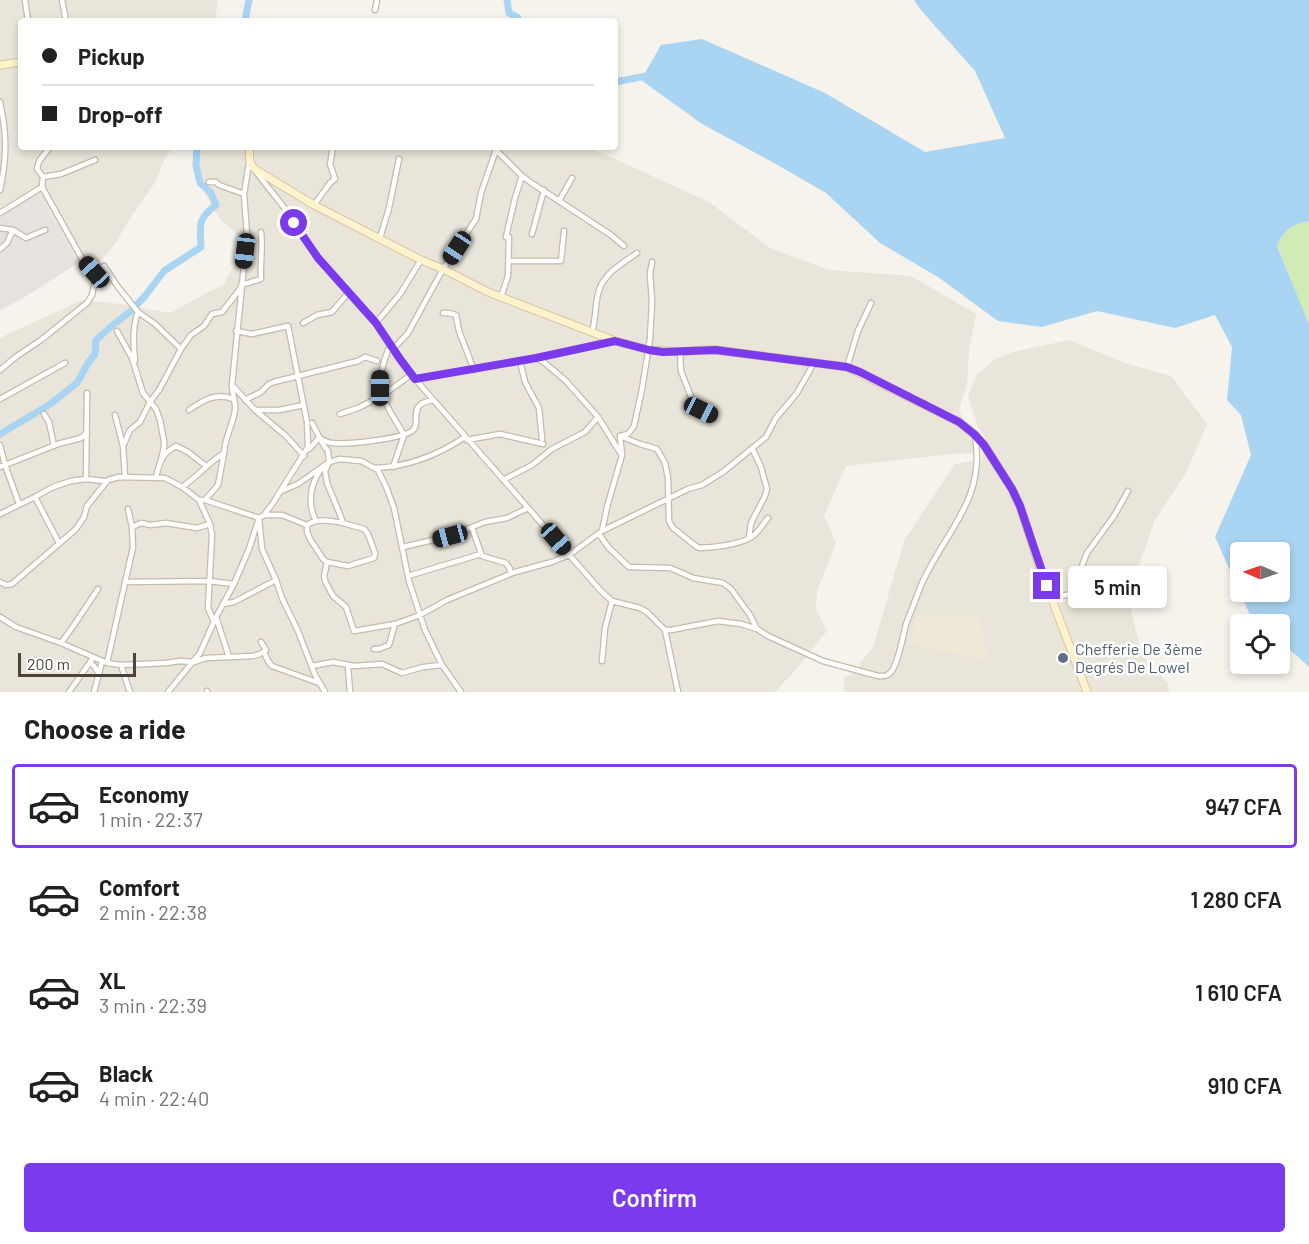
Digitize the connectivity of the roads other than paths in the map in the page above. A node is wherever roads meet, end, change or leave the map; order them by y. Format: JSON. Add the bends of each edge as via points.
{"nodes":[{"id":1,"x":25,"y":0,"type":"edge"},
{"id":2,"x":62,"y":0,"type":"edge"},
{"id":3,"x":377,"y":0,"type":"edge"},
{"id":4,"x":375,"y":10,"type":"dead end"},
{"id":5,"x":28,"y":18,"type":"edge"},
{"id":6,"x":65,"y":18,"type":"edge"},
{"id":7,"x":18,"y":62,"type":"edge"},
{"id":8,"x":0,"y":65,"type":"edge"},
{"id":9,"x":0,"y":102,"type":"edge"},
{"id":10,"x":47,"y":150,"type":"edge"},
{"id":11,"x":250,"y":150,"type":"edge"},
{"id":12,"x":332,"y":150,"type":"edge"},
{"id":13,"x":399,"y":159,"type":"dead end"},
{"id":14,"x":94,"y":160,"type":"dead end"},
{"id":15,"x":249,"y":160,"type":"junction"},
{"id":16,"x":256,"y":170,"type":"junction"},
{"id":17,"x":522,"y":176,"type":"junction"},
{"id":18,"x":43,"y":177,"type":"junction"},
{"id":19,"x":572,"y":178,"type":"dead end"},
{"id":20,"x":209,"y":182,"type":"dead end"},
{"id":21,"x":42,"y":187,"type":"junction"},
{"id":22,"x":0,"y":190,"type":"edge"},
{"id":23,"x":544,"y":190,"type":"junction"},
{"id":24,"x":244,"y":194,"type":"junction"},
{"id":25,"x":559,"y":201,"type":"junction"},
{"id":26,"x":314,"y":205,"type":"junction"},
{"id":27,"x":0,"y":213,"type":"edge"},
{"id":28,"x":0,"y":228,"type":"edge"},
{"id":29,"x":13,"y":230,"type":"junction"},
{"id":30,"x":45,"y":230,"type":"dead end"},
{"id":31,"x":564,"y":231,"type":"dead end"},
{"id":32,"x":261,"y":232,"type":"dead end"},
{"id":33,"x":532,"y":234,"type":"dead end"},
{"id":34,"x":380,"y":238,"type":"junction"},
{"id":35,"x":624,"y":246,"type":"dead end"},
{"id":36,"x":0,"y":249,"type":"edge"},
{"id":37,"x":637,"y":253,"type":"dead end"},
{"id":38,"x":421,"y":260,"type":"junction"},
{"id":39,"x":509,"y":261,"type":"junction"},
{"id":40,"x":652,"y":262,"type":"dead end"},
{"id":41,"x":443,"y":269,"type":"junction"},
{"id":42,"x":94,"y":272,"type":"junction"},
{"id":43,"x":241,"y":287,"type":"junction"},
{"id":44,"x":349,"y":292,"type":"junction"},
{"id":45,"x":501,"y":297,"type":"junction"},
{"id":46,"x":871,"y":303,"type":"dead end"},
{"id":47,"x":138,"y":312,"type":"junction"},
{"id":48,"x":443,"y":313,"type":"dead end"},
{"id":49,"x":303,"y":323,"type":"dead end"},
{"id":50,"x":376,"y":323,"type":"junction"},
{"id":51,"x":117,"y":331,"type":"dead end"},
{"id":52,"x":236,"y":331,"type":"junction"},
{"id":53,"x":592,"y":332,"type":"junction"},
{"id":54,"x":615,"y":341,"type":"junction"},
{"id":55,"x":181,"y":348,"type":"junction"},
{"id":56,"x":391,"y":349,"type":"junction"},
{"id":57,"x":649,"y":350,"type":"junction"},
{"id":58,"x":680,"y":352,"type":"junction"},
{"id":59,"x":536,"y":358,"type":"junction"},
{"id":60,"x":377,"y":361,"type":"dead end"},
{"id":61,"x":520,"y":361,"type":"junction"},
{"id":62,"x":65,"y":363,"type":"dead end"},
{"id":63,"x":814,"y":363,"type":"junction"},
{"id":64,"x":847,"y":367,"type":"junction"},
{"id":65,"x":0,"y":370,"type":"edge"},
{"id":66,"x":474,"y":370,"type":"junction"},
{"id":67,"x":298,"y":376,"type":"junction"},
{"id":68,"x":137,"y":377,"type":"junction"},
{"id":69,"x":414,"y":377,"type":"junction"},
{"id":70,"x":232,"y":386,"type":"junction"},
{"id":71,"x":87,"y":393,"type":"dead end"},
{"id":72,"x":382,"y":396,"type":"junction"},
{"id":73,"x":0,"y":399,"type":"edge"},
{"id":74,"x":233,"y":399,"type":"junction"},
{"id":75,"x":245,"y":400,"type":"junction"},
{"id":76,"x":433,"y":400,"type":"junction"},
{"id":77,"x":150,"y":402,"type":"junction"},
{"id":78,"x":304,"y":405,"type":"junction"},
{"id":79,"x":289,"y":408,"type":"junction"},
{"id":80,"x":189,"y":410,"type":"dead end"},
{"id":81,"x":255,"y":410,"type":"junction"},
{"id":82,"x":44,"y":414,"type":"dead end"},
{"id":83,"x":306,"y":414,"type":"junction"},
{"id":84,"x":340,"y":414,"type":"dead end"},
{"id":85,"x":115,"y":415,"type":"dead end"},
{"id":86,"x":598,"y":417,"type":"junction"},
{"id":87,"x":714,"y":417,"type":"dead end"},
{"id":88,"x":312,"y":423,"type":"dead end"},
{"id":89,"x":87,"y":432,"type":"junction"},
{"id":90,"x":974,"y":434,"type":"junction"},
{"id":91,"x":404,"y":435,"type":"junction"},
{"id":92,"x":620,"y":436,"type":"junction"},
{"id":93,"x":319,"y":438,"type":"junction"},
{"id":94,"x":466,"y":438,"type":"junction"},
{"id":95,"x":0,"y":445,"type":"edge"},
{"id":96,"x":54,"y":446,"type":"junction"},
{"id":97,"x":123,"y":446,"type":"junction"},
{"id":98,"x":752,"y":448,"type":"junction"},
{"id":99,"x":224,"y":453,"type":"junction"},
{"id":100,"x":305,"y":454,"type":"junction"},
{"id":101,"x":622,"y":455,"type":"junction"},
{"id":102,"x":160,"y":460,"type":"junction"},
{"id":103,"x":329,"y":462,"type":"junction"},
{"id":104,"x":2,"y":466,"type":"edge"},
{"id":105,"x":206,"y":466,"type":"junction"},
{"id":106,"x":322,"y":467,"type":"junction"},
{"id":107,"x":393,"y":467,"type":"junction"},
{"id":108,"x":375,"y":468,"type":"junction"},
{"id":109,"x":125,"y":477,"type":"junction"},
{"id":110,"x":156,"y":477,"type":"junction"},
{"id":111,"x":86,"y":479,"type":"junction"},
{"id":112,"x":108,"y":480,"type":"junction"},
{"id":113,"x":503,"y":480,"type":"junction"},
{"id":114,"x":182,"y":487,"type":"junction"},
{"id":115,"x":1128,"y":491,"type":"dead end"},
{"id":116,"x":279,"y":492,"type":"junction"},
{"id":117,"x":35,"y":497,"type":"junction"},
{"id":118,"x":668,"y":498,"type":"junction"},
{"id":119,"x":202,"y":500,"type":"junction"},
{"id":120,"x":19,"y":504,"type":"junction"},
{"id":121,"x":528,"y":508,"type":"junction"},
{"id":122,"x":128,"y":509,"type":"dead end"},
{"id":123,"x":0,"y":514,"type":"edge"},
{"id":124,"x":262,"y":517,"type":"junction"},
{"id":125,"x":768,"y":518,"type":"dead end"},
{"id":126,"x":316,"y":521,"type":"junction"},
{"id":127,"x":343,"y":523,"type":"junction"},
{"id":128,"x":210,"y":524,"type":"junction"},
{"id":129,"x":307,"y":525,"type":"junction"},
{"id":130,"x":132,"y":527,"type":"junction"},
{"id":131,"x":472,"y":528,"type":"junction"},
{"id":132,"x":601,"y":532,"type":"junction"},
{"id":133,"x":749,"y":538,"type":"junction"},
{"id":134,"x":59,"y":543,"type":"junction"},
{"id":135,"x":403,"y":547,"type":"junction"},
{"id":136,"x":481,"y":554,"type":"junction"},
{"id":137,"x":569,"y":555,"type":"junction"},
{"id":138,"x":327,"y":562,"type":"junction"},
{"id":139,"x":510,"y":574,"type":"junction"},
{"id":140,"x":408,"y":576,"type":"junction"},
{"id":141,"x":276,"y":580,"type":"junction"},
{"id":142,"x":209,"y":581,"type":"junction"},
{"id":143,"x":0,"y":582,"type":"edge"},
{"id":144,"x":125,"y":582,"type":"junction"},
{"id":145,"x":234,"y":584,"type":"junction"},
{"id":146,"x":98,"y":589,"type":"dead end"},
{"id":147,"x":1050,"y":597,"type":"junction"},
{"id":148,"x":612,"y":601,"type":"junction"},
{"id":149,"x":223,"y":604,"type":"junction"},
{"id":150,"x":420,"y":615,"type":"junction"},
{"id":151,"x":0,"y":617,"type":"edge"},
{"id":152,"x":215,"y":619,"type":"junction"},
{"id":153,"x":395,"y":624,"type":"junction"},
{"id":154,"x":758,"y":629,"type":"junction"},
{"id":155,"x":665,"y":630,"type":"junction"},
{"id":156,"x":261,"y":642,"type":"dead end"},
{"id":157,"x":61,"y":643,"type":"junction"},
{"id":158,"x":374,"y":649,"type":"dead end"},
{"id":159,"x":264,"y":652,"type":"junction"},
{"id":160,"x":229,"y":657,"type":"junction"},
{"id":161,"x":93,"y":658,"type":"junction"},
{"id":162,"x":105,"y":662,"type":"junction"},
{"id":163,"x":194,"y":662,"type":"junction"},
{"id":164,"x":602,"y":662,"type":"dead end"},
{"id":165,"x":90,"y":663,"type":"junction"},
{"id":166,"x":121,"y":665,"type":"junction"},
{"id":167,"x":442,"y":665,"type":"junction"},
{"id":168,"x":312,"y":666,"type":"junction"},
{"id":169,"x":348,"y":666,"type":"junction"},
{"id":170,"x":99,"y":675,"type":"junction"},
{"id":171,"x":319,"y":682,"type":"junction"},
{"id":172,"x":69,"y":692,"type":"edge"},
{"id":173,"x":94,"y":692,"type":"edge"},
{"id":174,"x":130,"y":692,"type":"edge"},
{"id":175,"x":168,"y":692,"type":"edge"},
{"id":176,"x":325,"y":692,"type":"edge"},
{"id":177,"x":350,"y":692,"type":"edge"},
{"id":178,"x":460,"y":692,"type":"edge"},
{"id":179,"x":678,"y":692,"type":"edge"},
{"id":180,"x":1087,"y":692,"type":"edge"}],
"edges":[{"from":1,"to":5,"type":"street"},
{"from":2,"to":6,"type":"street"},
{"from":3,"to":4,"type":"street"},
{"from":7,"to":8,"type":"street"},
{"from":9,"to":22,"type":"street","via":[[6,156]]},
{"from":10,"to":18,"type":"street","via":[[36,166]]},
{"from":11,"to":15,"type":"street"},
{"from":12,"to":26,"type":"street","via":[[330,164],[335,179]]},
{"from":13,"to":34,"type":"street"},
{"from":14,"to":18,"type":"street"},
{"from":15,"to":16,"type":"street"},
{"from":15,"to":24,"type":"street"},
{"from":16,"to":26,"type":"street"},
{"from":16,"to":44,"type":"street","via":[[318,258]]},
{"from":17,"to":23,"type":"street"},
{"from":17,"to":39,"type":"street","via":[[507,237]]},
{"from":17,"to":41,"type":"street","via":[[496,150],[481,193],[478,216]]},
{"from":18,"to":21,"type":"street"},
{"from":19,"to":25,"type":"street"},
{"from":20,"to":24,"type":"street"},
{"from":21,"to":27,"type":"street"},
{"from":21,"to":42,"type":"street","via":[[82,259]]},
{"from":23,"to":25,"type":"street"},
{"from":23,"to":33,"type":"street"},
{"from":24,"to":43,"type":"street","via":[[247,235]]},
{"from":25,"to":35,"type":"street"},
{"from":26,"to":34,"type":"street"},
{"from":28,"to":29,"type":"street"},
{"from":29,"to":30,"type":"street","via":[[26,238]]},
{"from":29,"to":36,"type":"street"},
{"from":31,"to":39,"type":"street","via":[[561,261]]},
{"from":32,"to":43,"type":"street","via":[[261,279]]},
{"from":34,"to":38,"type":"street"},
{"from":37,"to":53,"type":"street","via":[[602,281]]},
{"from":38,"to":41,"type":"street"},
{"from":38,"to":50,"type":"street"},
{"from":39,"to":45,"type":"street"},
{"from":40,"to":57,"type":"street"},
{"from":41,"to":45,"type":"street"},
{"from":41,"to":56,"type":"street","via":[[408,333]]},
{"from":42,"to":47,"type":"street","via":[[104,266]]},
{"from":42,"to":65,"type":"street","via":[[92,295],[87,303]]},
{"from":43,"to":52,"type":"street"},
{"from":43,"to":55,"type":"street","via":[[222,312],[212,314]]},
{"from":44,"to":49,"type":"street","via":[[333,312]]},
{"from":44,"to":50,"type":"street"},
{"from":45,"to":53,"type":"street"},
{"from":46,"to":64,"type":"street"},
{"from":47,"to":55,"type":"street"},
{"from":47,"to":68,"type":"street","via":[[133,345]]},
{"from":48,"to":66,"type":"street","via":[[456,315]]},
{"from":50,"to":56,"type":"street"},
{"from":51,"to":68,"type":"street"},
{"from":52,"to":67,"type":"street","via":[[252,334],[288,326]]},
{"from":52,"to":70,"type":"street"},
{"from":53,"to":54,"type":"street"},
{"from":54,"to":57,"type":"street"},
{"from":54,"to":59,"type":"street"},
{"from":55,"to":77,"type":"street"},
{"from":56,"to":69,"type":"street"},
{"from":56,"to":72,"type":"street","via":[[381,372]]},
{"from":57,"to":58,"type":"street"},
{"from":57,"to":92,"type":"street","via":[[634,426],[628,434]]},
{"from":58,"to":63,"type":"street","via":[[708,350]]},
{"from":58,"to":87,"type":"street","via":[[681,372],[693,402]]},
{"from":59,"to":61,"type":"street"},
{"from":59,"to":86,"type":"street","via":[[566,381]]},
{"from":60,"to":67,"type":"street","via":[[365,357]]},
{"from":61,"to":66,"type":"street"},
{"from":61,"to":94,"type":"street","via":[[525,382],[539,408],[543,442],[500,434]]},
{"from":62,"to":73,"type":"street"},
{"from":63,"to":64,"type":"street"},
{"from":63,"to":98,"type":"street","via":[[766,437]]},
{"from":64,"to":90,"type":"street","via":[[959,422]]},
{"from":66,"to":69,"type":"street"},
{"from":67,"to":75,"type":"street","via":[[269,384],[264,391]]},
{"from":67,"to":78,"type":"street"},
{"from":68,"to":77,"type":"street"},
{"from":69,"to":72,"type":"street"},
{"from":69,"to":76,"type":"street"},
{"from":70,"to":74,"type":"street"},
{"from":70,"to":75,"type":"street"},
{"from":71,"to":89,"type":"street"},
{"from":72,"to":84,"type":"street"},
{"from":72,"to":91,"type":"street"},
{"from":74,"to":80,"type":"street","via":[[210,398]]},
{"from":74,"to":99,"type":"street","via":[[235,409]]},
{"from":75,"to":81,"type":"street"},
{"from":76,"to":91,"type":"street","via":[[418,407],[415,428]]},
{"from":76,"to":94,"type":"street"},
{"from":77,"to":97,"type":"street"},
{"from":77,"to":102,"type":"street","via":[[164,435]]},
{"from":78,"to":79,"type":"street"},
{"from":78,"to":83,"type":"street"},
{"from":79,"to":81,"type":"street"},
{"from":79,"to":83,"type":"street"},
{"from":81,"to":100,"type":"street"},
{"from":82,"to":96,"type":"street"},
{"from":83,"to":100,"type":"street","via":[[309,442]]},
{"from":85,"to":97,"type":"street"},
{"from":86,"to":101,"type":"street"},
{"from":86,"to":113,"type":"street","via":[[585,432]]},
{"from":88,"to":93,"type":"street"},
{"from":89,"to":96,"type":"street","via":[[81,438]]},
{"from":89,"to":111,"type":"street"},
{"from":90,"to":147,"type":"street","via":[[992,456],[1020,506]]},
{"from":90,"to":154,"type":"street","via":[[978,452],[971,492],[956,526],[927,572],[890,673],[881,676],[823,661]]},
{"from":91,"to":93,"type":"street","via":[[330,444]]},
{"from":91,"to":107,"type":"street"},
{"from":92,"to":101,"type":"street"},
{"from":92,"to":118,"type":"street","via":[[657,449],[665,463]]},
{"from":93,"to":100,"type":"street"},
{"from":93,"to":103,"type":"street","via":[[328,451]]},
{"from":94,"to":107,"type":"street","via":[[434,455]]},
{"from":94,"to":113,"type":"street"},
{"from":95,"to":104,"type":"street"},
{"from":96,"to":104,"type":"street"},
{"from":97,"to":109,"type":"street"},
{"from":98,"to":118,"type":"street","via":[[723,472]]},
{"from":98,"to":133,"type":"street","via":[[766,489],[751,522]]},
{"from":99,"to":105,"type":"street"},
{"from":99,"to":119,"type":"street","via":[[218,485]]},
{"from":100,"to":116,"type":"street"},
{"from":101,"to":132,"type":"street"},
{"from":102,"to":105,"type":"street","via":[[176,446]]},
{"from":102,"to":110,"type":"street"},
{"from":103,"to":106,"type":"street"},
{"from":103,"to":108,"type":"street","via":[[356,460]]},
{"from":103,"to":127,"type":"street","via":[[325,471],[327,483]]},
{"from":104,"to":120,"type":"street"},
{"from":105,"to":114,"type":"street"},
{"from":106,"to":116,"type":"street"},
{"from":106,"to":126,"type":"street","via":[[311,495]]},
{"from":107,"to":108,"type":"street"},
{"from":108,"to":135,"type":"street","via":[[394,508]]},
{"from":109,"to":110,"type":"street"},
{"from":109,"to":112,"type":"street"},
{"from":110,"to":114,"type":"street"},
{"from":111,"to":112,"type":"street"},
{"from":111,"to":117,"type":"street","via":[[71,480]]},
{"from":112,"to":134,"type":"street","via":[[87,506],[84,518]]},
{"from":113,"to":121,"type":"street"},
{"from":114,"to":119,"type":"street"},
{"from":115,"to":147,"type":"street","via":[[1087,554],[1071,593]]},
{"from":116,"to":124,"type":"street"},
{"from":117,"to":120,"type":"street"},
{"from":117,"to":134,"type":"street"},
{"from":118,"to":132,"type":"street"},
{"from":118,"to":133,"type":"street","via":[[670,525],[701,548],[726,546]]},
{"from":119,"to":124,"type":"street"},
{"from":119,"to":128,"type":"street"},
{"from":120,"to":123,"type":"street"},
{"from":121,"to":131,"type":"street"},
{"from":121,"to":137,"type":"street"},
{"from":122,"to":130,"type":"street"},
{"from":124,"to":129,"type":"street","via":[[282,516]]},
{"from":124,"to":141,"type":"street","via":[[262,549]]},
{"from":124,"to":145,"type":"street"},
{"from":125,"to":133,"type":"street"},
{"from":126,"to":127,"type":"street"},
{"from":126,"to":129,"type":"street"},
{"from":127,"to":138,"type":"street","via":[[364,529],[375,556],[348,566]]},
{"from":128,"to":130,"type":"street","via":[[197,528],[141,523]]},
{"from":128,"to":142,"type":"street"},
{"from":129,"to":138,"type":"street","via":[[310,539]]},
{"from":130,"to":144,"type":"street","via":[[133,547]]},
{"from":131,"to":135,"type":"street"},
{"from":131,"to":136,"type":"street"},
{"from":132,"to":137,"type":"street"},
{"from":132,"to":154,"type":"street","via":[[609,548],[629,567],[670,568],[693,578],[723,583]]},
{"from":134,"to":143,"type":"street","via":[[12,584]]},
{"from":135,"to":140,"type":"street"},
{"from":136,"to":139,"type":"street","via":[[506,562]]},
{"from":136,"to":140,"type":"street"},
{"from":137,"to":139,"type":"street"},
{"from":137,"to":148,"type":"street"},
{"from":138,"to":153,"type":"street","via":[[326,583],[346,607],[354,631]]},
{"from":139,"to":150,"type":"street"},
{"from":140,"to":150,"type":"street"},
{"from":141,"to":149,"type":"street"},
{"from":141,"to":168,"type":"street"},
{"from":142,"to":144,"type":"street"},
{"from":142,"to":145,"type":"street"},
{"from":142,"to":152,"type":"street","via":[[208,608]]},
{"from":144,"to":162,"type":"street"},
{"from":145,"to":149,"type":"street"},
{"from":146,"to":157,"type":"street"},
{"from":147,"to":180,"type":"street"},
{"from":148,"to":155,"type":"street","via":[[640,608]]},
{"from":148,"to":164,"type":"street"},
{"from":149,"to":152,"type":"street"},
{"from":150,"to":153,"type":"street"},
{"from":150,"to":167,"type":"street"},
{"from":151,"to":157,"type":"street"},
{"from":152,"to":160,"type":"street"},
{"from":152,"to":163,"type":"street"},
{"from":153,"to":158,"type":"street","via":[[389,645]]},
{"from":154,"to":155,"type":"street","via":[[718,621]]},
{"from":155,"to":179,"type":"street"},
{"from":156,"to":159,"type":"street"},
{"from":157,"to":161,"type":"street"},
{"from":159,"to":160,"type":"street"},
{"from":159,"to":171,"type":"street","via":[[272,666]]},
{"from":160,"to":163,"type":"street"},
{"from":161,"to":162,"type":"street"},
{"from":161,"to":165,"type":"street"},
{"from":162,"to":166,"type":"street"},
{"from":162,"to":170,"type":"street"},
{"from":163,"to":166,"type":"street"},
{"from":163,"to":175,"type":"street"},
{"from":165,"to":170,"type":"street"},
{"from":165,"to":172,"type":"street"},
{"from":166,"to":174,"type":"street"},
{"from":167,"to":169,"type":"street","via":[[402,673],[382,664]]},
{"from":167,"to":178,"type":"street"},
{"from":168,"to":169,"type":"street","via":[[333,662]]},
{"from":168,"to":171,"type":"street"},
{"from":169,"to":177,"type":"street"},
{"from":170,"to":173,"type":"street"},
{"from":171,"to":176,"type":"street"}]}
